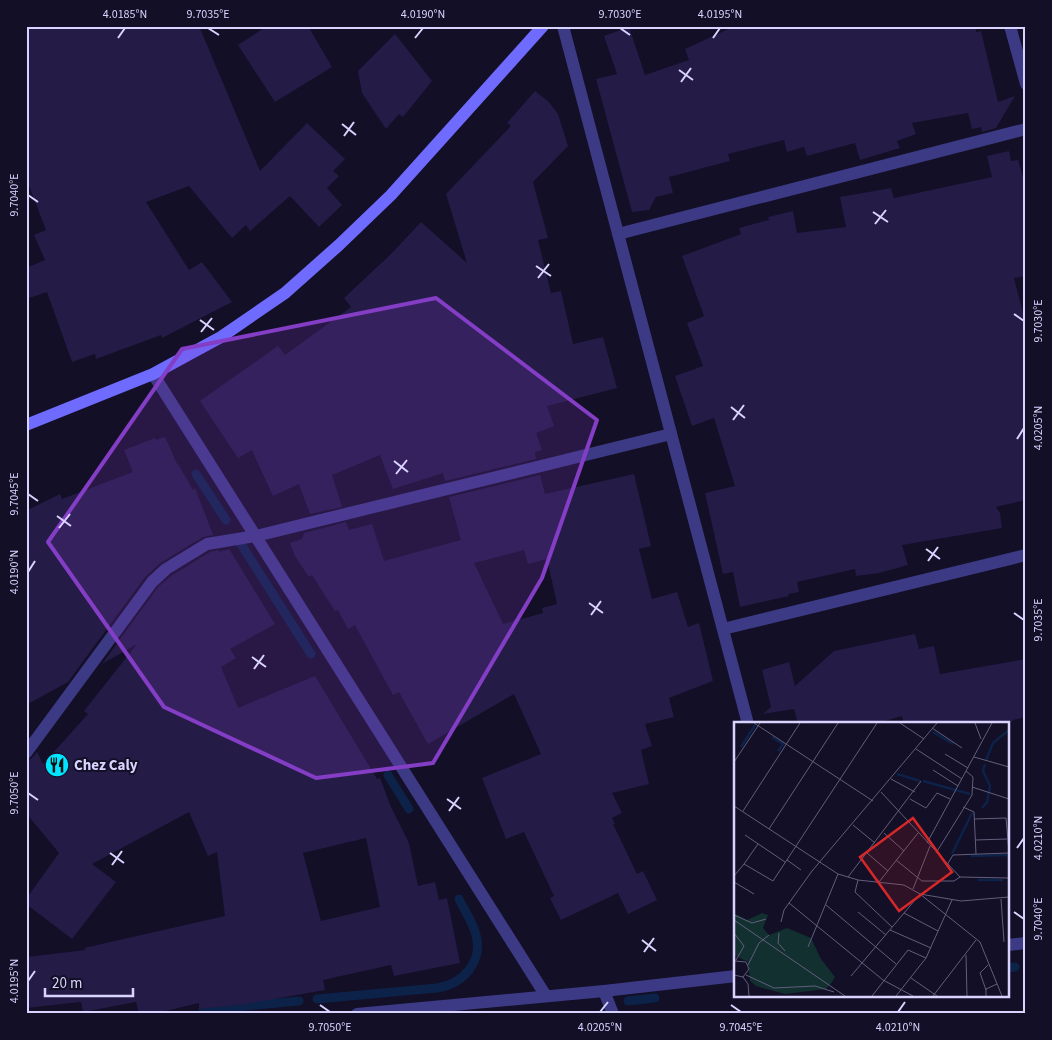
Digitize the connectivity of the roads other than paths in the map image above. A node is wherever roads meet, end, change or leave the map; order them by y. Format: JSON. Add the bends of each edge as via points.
{"nodes":[{"id":1,"x":543,"y":26,"type":"edge"},
{"id":2,"x":563,"y":26,"type":"edge"},
{"id":3,"x":1010,"y":26,"type":"edge"},
{"id":4,"x":1026,"y":84,"type":"edge"},
{"id":5,"x":1026,"y":129,"type":"edge"},
{"id":6,"x":618,"y":234,"type":"junction"},
{"id":7,"x":153,"y":374,"type":"junction"},
{"id":8,"x":26,"y":425,"type":"edge"},
{"id":9,"x":671,"y":434,"type":"junction"},
{"id":10,"x":256,"y":536,"type":"junction"},
{"id":11,"x":1026,"y":555,"type":"edge"},
{"id":12,"x":723,"y":629,"type":"junction"},
{"id":13,"x":747,"y":722,"type":"edge"},
{"id":14,"x":26,"y":753,"type":"edge"},
{"id":15,"x":1026,"y":943,"type":"edge"},
{"id":16,"x":1010,"y":945,"type":"edge"},
{"id":17,"x":734,"y":976,"type":"edge"},
{"id":18,"x":604,"y":991,"type":"junction"},
{"id":19,"x":546,"y":996,"type":"junction"},
{"id":20,"x":389,"y":1012,"type":"edge"},
{"id":21,"x":357,"y":1014,"type":"edge"},
{"id":22,"x":613,"y":1014,"type":"edge"}],
"edges":[{"from":1,"to":7,"type":"main road","via":[[392,195],[339,245],[277,298],[221,337]]},
{"from":2,"to":6,"type":"street"},
{"from":3,"to":4,"type":"street"},
{"from":5,"to":6,"type":"street"},
{"from":6,"to":9,"type":"street"},
{"from":7,"to":8,"type":"main road"},
{"from":7,"to":10,"type":"street"},
{"from":9,"to":10,"type":"street"},
{"from":9,"to":12,"type":"street"},
{"from":10,"to":14,"type":"street","via":[[207,544],[166,569],[152,582]]},
{"from":10,"to":19,"type":"street"},
{"from":11,"to":12,"type":"street"},
{"from":12,"to":13,"type":"street"},
{"from":15,"to":16,"type":"street"},
{"from":17,"to":18,"type":"street"},
{"from":18,"to":19,"type":"street"},
{"from":18,"to":22,"type":"street"},
{"from":19,"to":20,"type":"street"},
{"from":20,"to":21,"type":"street"}]}
